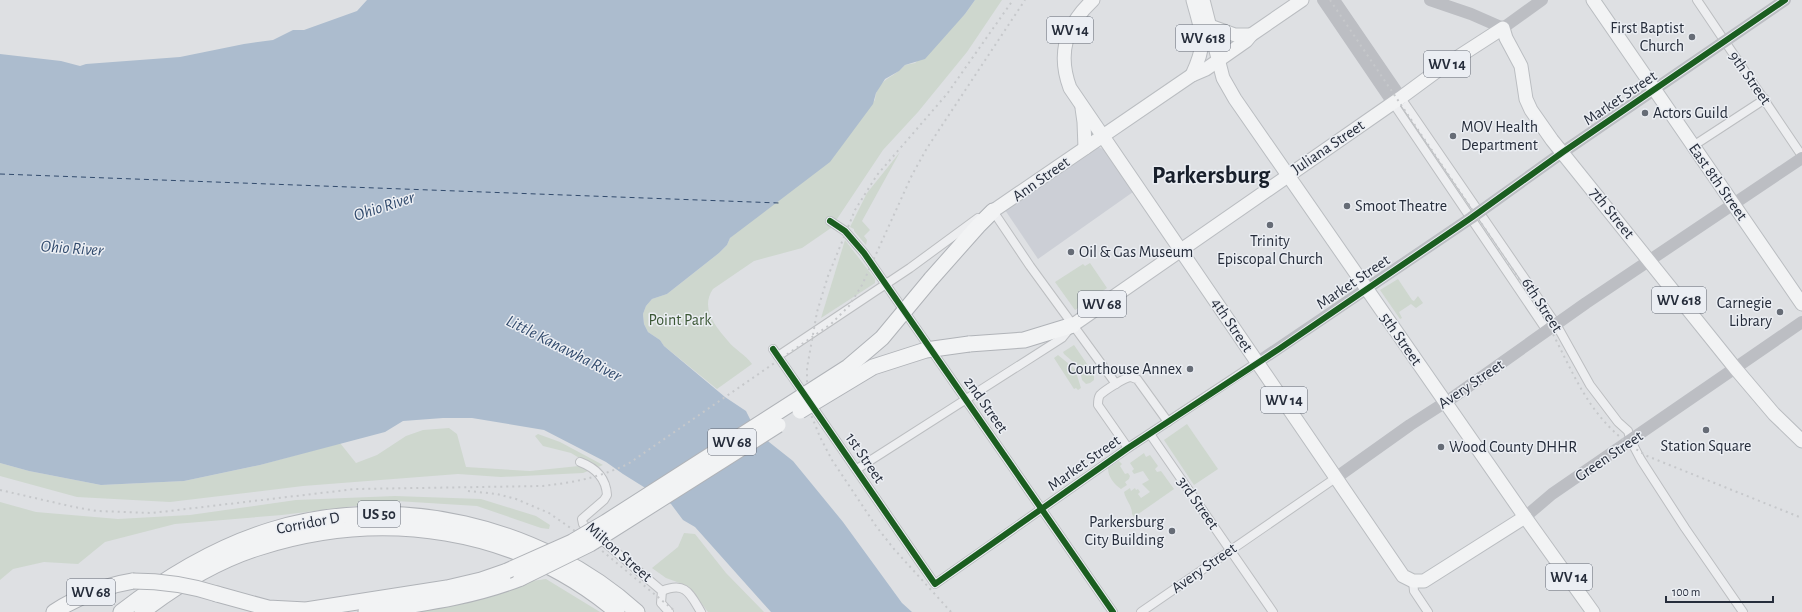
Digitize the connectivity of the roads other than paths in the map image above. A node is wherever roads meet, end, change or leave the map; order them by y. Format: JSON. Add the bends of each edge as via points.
{"nodes":[{"id":1,"x":1092,"y":0,"type":"edge"},
{"id":2,"x":1193,"y":0,"type":"edge"},
{"id":3,"x":1203,"y":0,"type":"edge"},
{"id":4,"x":1302,"y":0,"type":"edge"},
{"id":5,"x":1322,"y":0,"type":"edge"},
{"id":6,"x":1334,"y":0,"type":"edge"},
{"id":7,"x":1430,"y":0,"type":"edge"},
{"id":8,"x":1542,"y":0,"type":"edge"},
{"id":9,"x":1592,"y":0,"type":"edge"},
{"id":10,"x":1697,"y":0,"type":"edge"},
{"id":11,"x":1785,"y":0,"type":"edge"},
{"id":12,"x":1210,"y":26,"type":"junction"},
{"id":13,"x":1503,"y":28,"type":"junction"},
{"id":14,"x":1251,"y":35,"type":"junction"},
{"id":15,"x":1724,"y":41,"type":"junction"},
{"id":16,"x":1219,"y":60,"type":"junction"},
{"id":17,"x":1206,"y":69,"type":"junction"},
{"id":18,"x":1192,"y":75,"type":"junction"},
{"id":19,"x":1223,"y":78,"type":"junction"},
{"id":20,"x":1655,"y":90,"type":"junction"},
{"id":21,"x":1764,"y":99,"type":"junction"},
{"id":22,"x":1397,"y":100,"type":"junction"},
{"id":23,"x":1082,"y":106,"type":"junction"},
{"id":24,"x":1103,"y":135,"type":"junction"},
{"id":25,"x":1693,"y":146,"type":"junction"},
{"id":26,"x":1085,"y":148,"type":"junction"},
{"id":27,"x":1563,"y":152,"type":"junction"},
{"id":28,"x":1802,"y":157,"type":"edge"},
{"id":29,"x":1288,"y":175,"type":"junction"},
{"id":30,"x":1733,"y":204,"type":"junction"},
{"id":31,"x":994,"y":211,"type":"junction"},
{"id":32,"x":1475,"y":215,"type":"junction"},
{"id":33,"x":830,"y":221,"type":"dead end"},
{"id":34,"x":1182,"y":251,"type":"junction"},
{"id":35,"x":1649,"y":260,"type":"junction"},
{"id":36,"x":886,"y":284,"type":"junction"},
{"id":37,"x":1366,"y":288,"type":"junction"},
{"id":38,"x":1801,"y":299,"type":"edge"},
{"id":39,"x":1802,"y":322,"type":"edge"},
{"id":40,"x":1073,"y":325,"type":"junction"},
{"id":41,"x":1551,"y":327,"type":"junction"},
{"id":42,"x":773,"y":349,"type":"dead end"},
{"id":43,"x":778,"y":356,"type":"junction"},
{"id":44,"x":1258,"y":362,"type":"junction"},
{"id":45,"x":1735,"y":368,"type":"junction"},
{"id":46,"x":1116,"y":384,"type":"junction"},
{"id":47,"x":966,"y":399,"type":"junction"},
{"id":48,"x":1445,"y":402,"type":"junction"},
{"id":49,"x":1168,"y":422,"type":"junction"},
{"id":50,"x":1150,"y":434,"type":"junction"},
{"id":51,"x":1632,"y":441,"type":"junction"},
{"id":52,"x":1802,"y":441,"type":"edge"},
{"id":53,"x":1128,"y":448,"type":"junction"},
{"id":54,"x":580,"y":462,"type":"dead end"},
{"id":55,"x":857,"y":469,"type":"junction"},
{"id":56,"x":1337,"y":477,"type":"junction"},
{"id":57,"x":1041,"y":508,"type":"junction"},
{"id":58,"x":1524,"y":517,"type":"junction"},
{"id":59,"x":1230,"y":550,"type":"junction"},
{"id":60,"x":1412,"y":581,"type":"junction"},
{"id":61,"x":934,"y":584,"type":"joint"},
{"id":62,"x":662,"y":591,"type":"junction"},
{"id":63,"x":54,"y":612,"type":"edge"},
{"id":64,"x":121,"y":612,"type":"edge"},
{"id":65,"x":142,"y":612,"type":"edge"},
{"id":66,"x":366,"y":612,"type":"edge"},
{"id":67,"x":617,"y":612,"type":"edge"},
{"id":68,"x":637,"y":612,"type":"edge"},
{"id":69,"x":669,"y":612,"type":"edge"},
{"id":70,"x":701,"y":612,"type":"edge"},
{"id":71,"x":1113,"y":612,"type":"edge"},
{"id":72,"x":1141,"y":612,"type":"edge"},
{"id":73,"x":1273,"y":612,"type":"edge"},
{"id":74,"x":1428,"y":612,"type":"edge"},
{"id":75,"x":1593,"y":612,"type":"edge"},
{"id":76,"x":1743,"y":612,"type":"edge"}],
"edges":[{"from":1,"to":23,"type":"main road","number":"WV 14","via":[[1073,23],[1064,48],[1066,78]]},
{"from":2,"to":18,"type":"main road","number":"WV 618","via":[[1203,38],[1201,55]]},
{"from":3,"to":12,"type":"main road","number":"WV 618"},
{"from":4,"to":14,"type":"main road","name":"Ann Street","number":"WV 618"},
{"from":5,"to":22,"type":"street","name":"6th Street"},
{"from":6,"to":22,"type":"street","name":"6th Street"},
{"from":7,"to":13,"type":"street"},
{"from":8,"to":13,"type":"street","name":"Juliana Street","number":"WV 14"},
{"from":9,"to":20,"type":"main road","name":"East 8th Street"},
{"from":10,"to":15,"type":"street","name":"9th Street"},
{"from":11,"to":15,"type":"street","name":"Market Street"},
{"from":12,"to":14,"type":"main road","number":"WV 618","via":[[1235,35]]},
{"from":12,"to":16,"type":"main road","name":"5th Street"},
{"from":13,"to":22,"type":"main road","name":"Juliana Street","number":"WV 14"},
{"from":13,"to":27,"type":"main road","name":"7th Street","number":"WV 618","via":[[1521,66],[1524,92],[1532,110]]},
{"from":14,"to":16,"type":"main road","name":"Ann Street"},
{"from":15,"to":20,"type":"street","name":"Market Street"},
{"from":15,"to":21,"type":"street","name":"9th Street"},
{"from":16,"to":17,"type":"main road","name":"Ann Street"},
{"from":16,"to":19,"type":"main road","name":"5th Street"},
{"from":17,"to":18,"type":"main road","name":"Ann Street"},
{"from":17,"to":19,"type":"main road","via":[[1214,76]]},
{"from":18,"to":24,"type":"main road","name":"Ann Street","number":"WV 618"},
{"from":19,"to":29,"type":"main road","name":"5th Street"},
{"from":20,"to":25,"type":"main road","name":"East 8th Street"},
{"from":20,"to":27,"type":"street","name":"Market Street"},
{"from":21,"to":25,"type":"street"},
{"from":21,"to":28,"type":"street","name":"9th Street"},
{"from":22,"to":29,"type":"main road","name":"Juliana Street","number":"WV 14"},
{"from":22,"to":32,"type":"street","name":"6th Street"},
{"from":23,"to":24,"type":"main road","number":"WV 14"},
{"from":23,"to":26,"type":"main road"},
{"from":24,"to":26,"type":"main road","name":"Ann Street"},
{"from":24,"to":34,"type":"main road","name":"4th Street","number":"WV 14"},
{"from":25,"to":30,"type":"main road","name":"East 8th Street"},
{"from":26,"to":31,"type":"main road","name":"Ann Street","number":"WV 68"},
{"from":27,"to":32,"type":"street","name":"Market Street"},
{"from":27,"to":35,"type":"main road","name":"7th Street","number":"WV 618"},
{"from":28,"to":30,"type":"street","name":"Avery Street"},
{"from":29,"to":34,"type":"main road","name":"Juliana Street","number":"WV 68"},
{"from":29,"to":37,"type":"main road","name":"5th Street","number":"WV 14"},
{"from":30,"to":35,"type":"street","name":"Avery Street"},
{"from":30,"to":38,"type":"main road","name":"East 8th Street"},
{"from":31,"to":36,"type":"street","name":"Ann Street","via":[[983,214]]},
{"from":31,"to":40,"type":"street"},
{"from":31,"to":63,"type":"highway","number":"WV 68","bridge":true,"via":[[931,279],[882,338],[848,367],[606,522],[572,542],[508,571],[447,588],[306,610],[268,608],[176,583],[133,581],[98,589]]},
{"from":32,"to":37,"type":"street","name":"Market Street"},
{"from":32,"to":41,"type":"street","name":"6th Street"},
{"from":32,"to":41,"type":"street","name":"6th Street"},
{"from":33,"to":36,"type":"street","name":"2nd Street","via":[[855,242]]},
{"from":34,"to":40,"type":"main road","name":"Juliana Street","number":"WV 68"},
{"from":34,"to":44,"type":"main road","name":"4th Street","number":"WV 14"},
{"from":35,"to":41,"type":"street","name":"Avery Street"},
{"from":35,"to":45,"type":"main road","name":"7th Street","number":"WV 618"},
{"from":36,"to":43,"type":"street","name":"Ann Street"},
{"from":36,"to":47,"type":"street","name":"2nd Street"},
{"from":37,"to":44,"type":"street","name":"Market Street"},
{"from":37,"to":48,"type":"main road","name":"5th Street","number":"WV 14"},
{"from":39,"to":45,"type":"street","name":"Green Street"},
{"from":40,"to":46,"type":"street"},
{"from":40,"to":47,"type":"street","name":"Juliana Street","via":[[1062,338]]},
{"from":40,"to":66,"type":"highway","number":"WV 68","bridge":true,"via":[[1024,340],[969,344],[921,352],[873,367],[590,544],[521,578],[476,594]]},
{"from":41,"to":48,"type":"street","name":"Avery Street"},
{"from":41,"to":51,"type":"street","name":"6th Street","via":[[1590,385],[1618,422],[1628,430]]},
{"from":42,"to":43,"type":"street","name":"1st Street"},
{"from":43,"to":55,"type":"street","name":"1st Street"},
{"from":44,"to":49,"type":"street","name":"Market Street"},
{"from":44,"to":56,"type":"main road","name":"4th Street","number":"WV 14"},
{"from":45,"to":51,"type":"street","name":"Green Street"},
{"from":45,"to":52,"type":"main road","name":"7th Street","number":"WV 618","via":[[1774,414]]},
{"from":46,"to":49,"type":"street","via":[[1126,378],[1137,379]]},
{"from":46,"to":53,"type":"street","via":[[1100,395],[1098,405]]},
{"from":47,"to":55,"type":"street","name":"Juliana Street"},
{"from":47,"to":57,"type":"street","name":"2nd Street"},
{"from":48,"to":56,"type":"street","name":"Avery Street"},
{"from":48,"to":58,"type":"main road","name":"5th Street","number":"WV 14"},
{"from":49,"to":50,"type":"street","name":"Market Street"},
{"from":50,"to":53,"type":"street","name":"Market Street"},
{"from":50,"to":59,"type":"street","name":"3rd Street"},
{"from":51,"to":58,"type":"street","name":"Green Street","via":[[1552,494]]},
{"from":51,"to":76,"type":"street","name":"6th Street","via":[[1641,460],[1685,528]]},
{"from":53,"to":57,"type":"street","name":"Market Street"},
{"from":54,"to":62,"type":"street","name":"Milton Street","via":[[591,466],[599,473],[607,495],[582,519],[583,524]]},
{"from":55,"to":61,"type":"street","name":"1st Street"},
{"from":56,"to":59,"type":"street","name":"Avery Street"},
{"from":56,"to":60,"type":"main road","name":"4th Street","number":"WV 14","via":[[1403,576]]},
{"from":57,"to":61,"type":"street","name":"Market Street"},
{"from":57,"to":71,"type":"street","name":"2nd Street"},
{"from":58,"to":60,"type":"main road","name":"Green Street","via":[[1424,581]]},
{"from":58,"to":75,"type":"main road","name":"5th Street","number":"WV 14"},
{"from":59,"to":72,"type":"street","name":"Avery Street"},
{"from":59,"to":73,"type":"street","name":"3rd Street"},
{"from":60,"to":74,"type":"street","name":"4th Street","via":[[1414,591]]},
{"from":62,"to":69,"type":"street","name":"Milton Street","via":[[661,603]]},
{"from":62,"to":70,"type":"street","via":[[675,587],[684,589]]},
{"from":64,"to":68,"type":"highway","name":"Corridor D","number":"US 50","via":[[176,573],[237,542],[306,521],[385,514],[450,520],[515,538],[571,565],[602,584]]},
{"from":65,"to":67,"type":"highway","name":"Corridor D","number":"US 50","via":[[192,579],[257,548],[324,531],[364,527],[400,527],[490,543],[520,554],[572,580]]}]}
